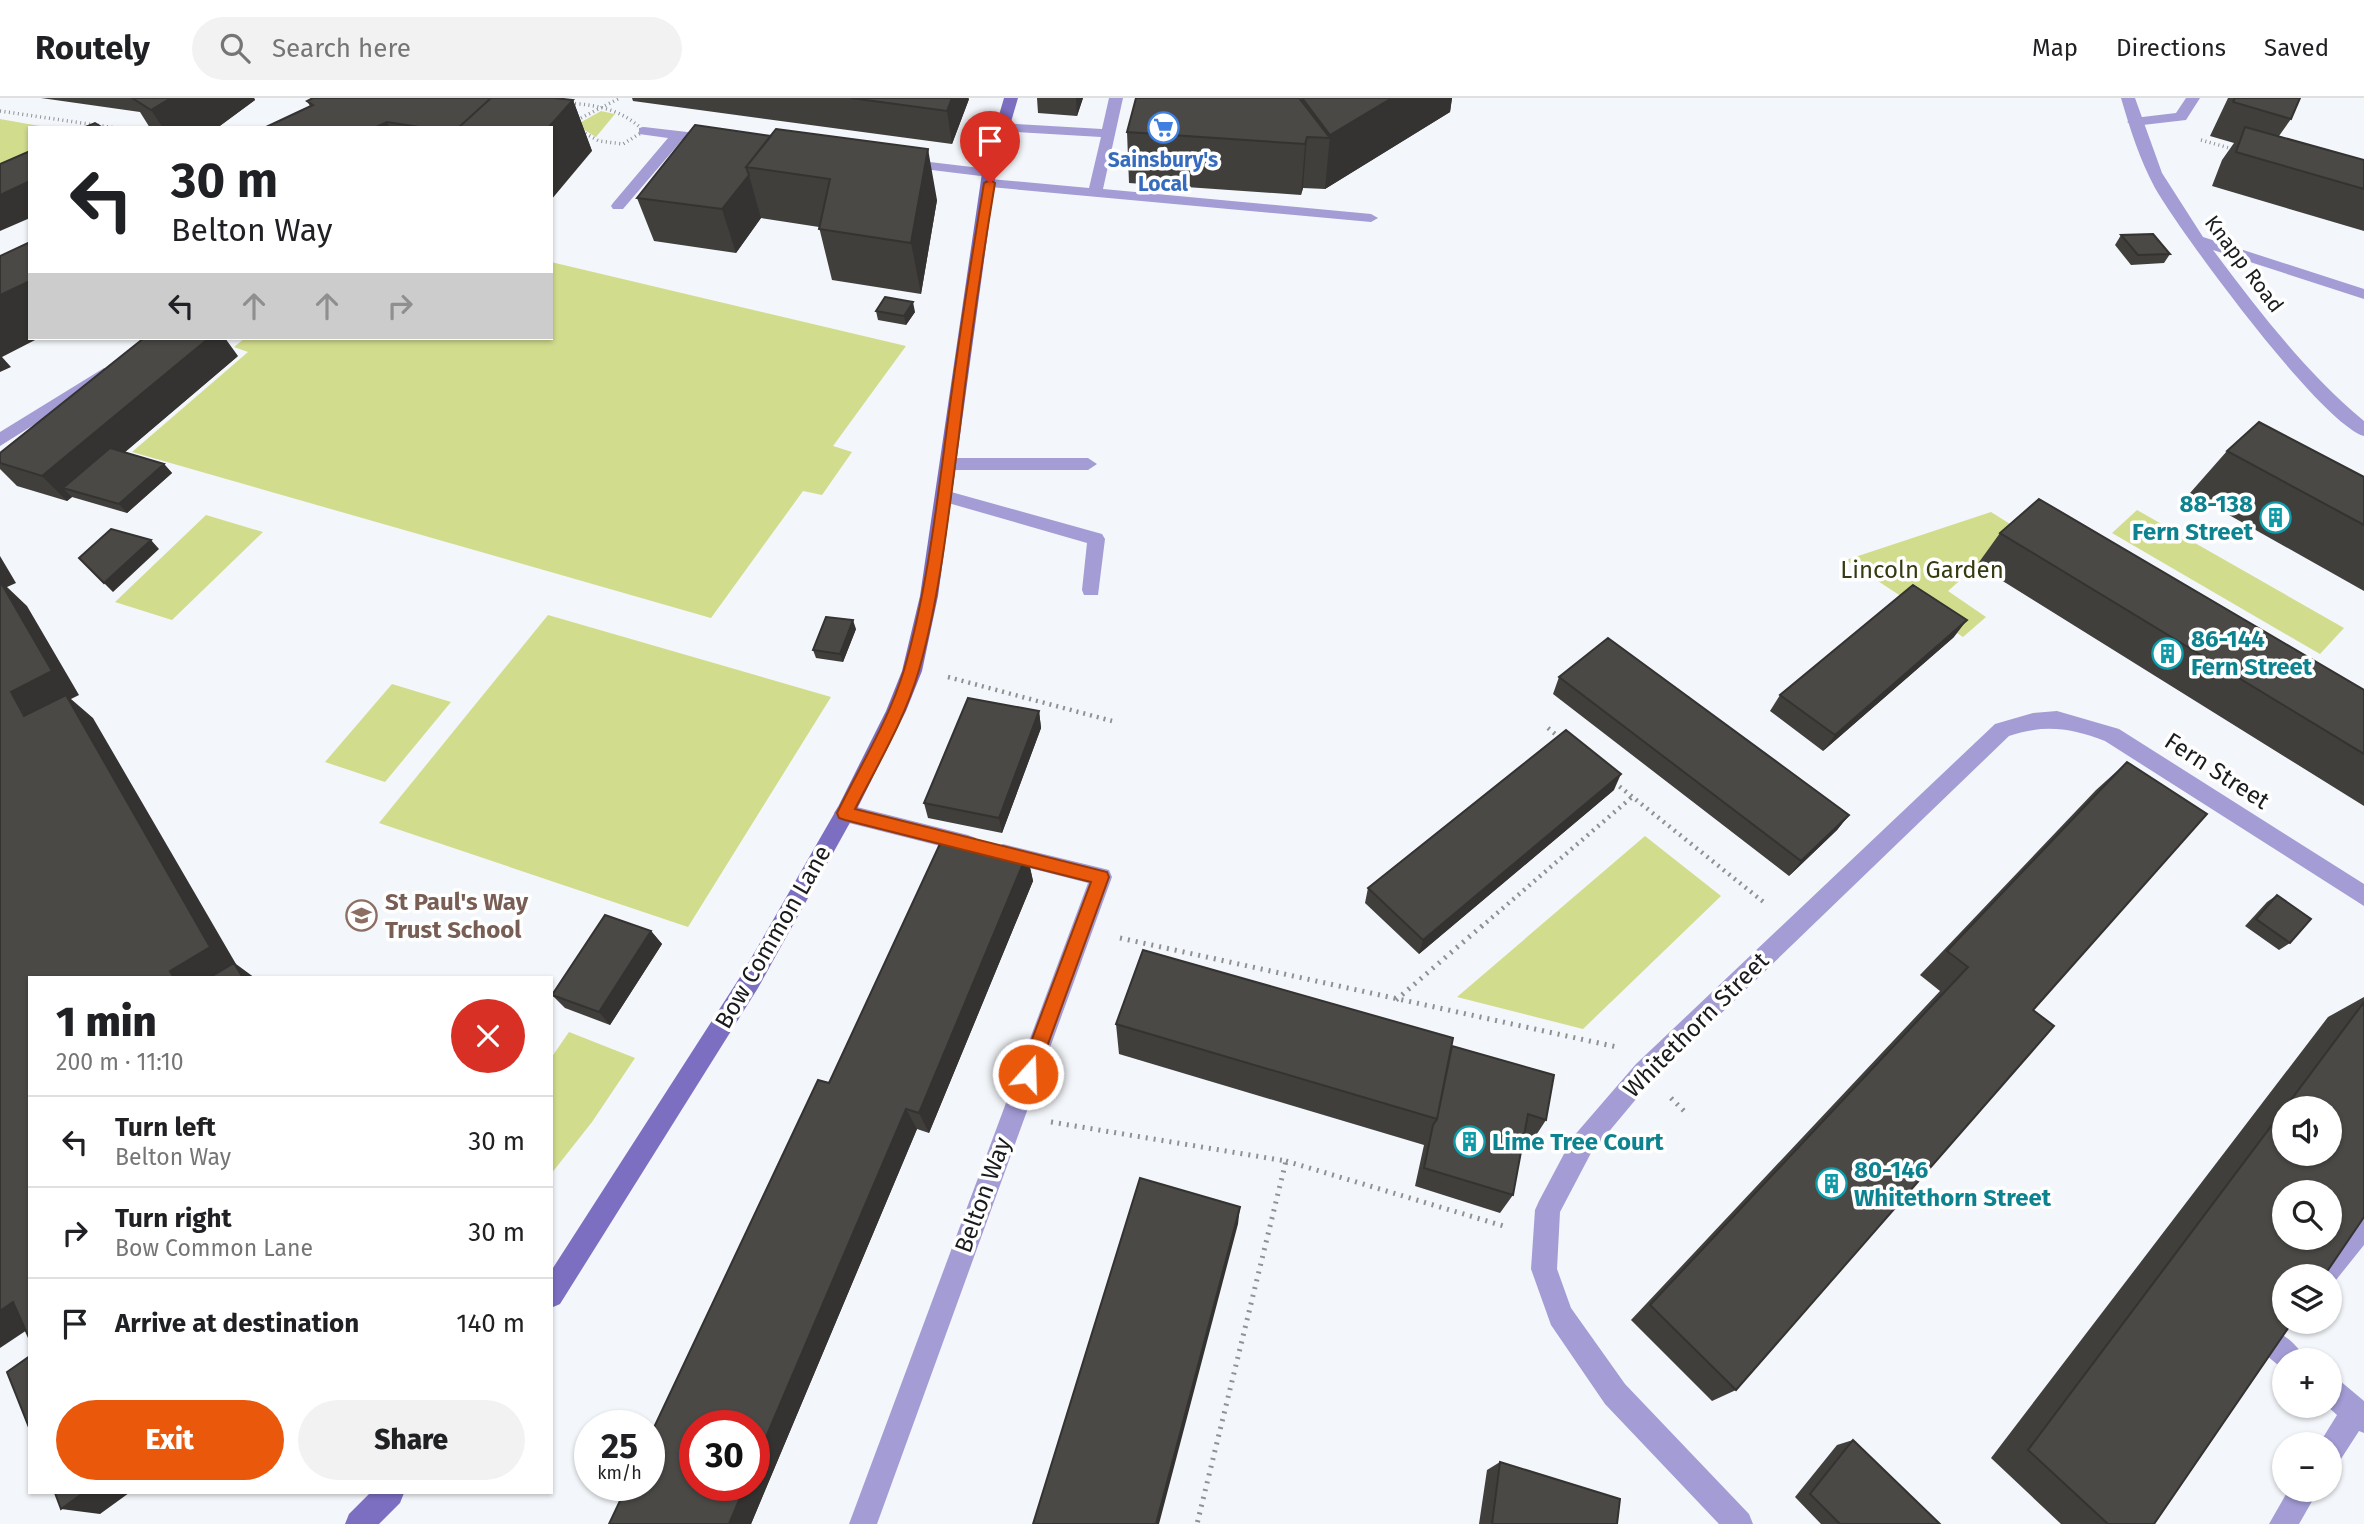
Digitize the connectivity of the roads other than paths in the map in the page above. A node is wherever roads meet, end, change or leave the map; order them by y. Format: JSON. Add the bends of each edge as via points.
{"nodes":[{"id":1,"x":1011,"y":98,"type":"edge"},
{"id":2,"x":1116,"y":98,"type":"edge"},
{"id":3,"x":2128,"y":98,"type":"edge"},
{"id":4,"x":2193,"y":98,"type":"edge"},
{"id":5,"x":2134,"y":122,"type":"junction"},
{"id":6,"x":1001,"y":127,"type":"junction"},
{"id":7,"x":644,"y":131,"type":"road end"},
{"id":8,"x":1108,"y":133,"type":"junction"},
{"id":9,"x":679,"y":134,"type":"junction"},
{"id":10,"x":734,"y":141,"type":"edge"},
{"id":11,"x":885,"y":160,"type":"edge"},
{"id":12,"x":989,"y":178,"type":"junction"},
{"id":13,"x":1095,"y":194,"type":"junction"},
{"id":14,"x":618,"y":206,"type":"dead end"},
{"id":15,"x":1371,"y":218,"type":"dead end"},
{"id":16,"x":2198,"y":240,"type":"junction"},
{"id":17,"x":2364,"y":294,"type":"edge"},
{"id":18,"x":114,"y":367,"type":"edge"},
{"id":19,"x":2364,"y":430,"type":"edge"},
{"id":20,"x":0,"y":440,"type":"edge"},
{"id":21,"x":949,"y":464,"type":"junction"},
{"id":22,"x":1088,"y":464,"type":"dead end"},
{"id":23,"x":944,"y":496,"type":"junction"},
{"id":24,"x":1091,"y":590,"type":"dead end"},
{"id":25,"x":2031,"y":719,"type":"joint"},
{"id":26,"x":845,"y":813,"type":"junction"},
{"id":27,"x":2364,"y":896,"type":"edge"},
{"id":28,"x":2364,"y":1226,"type":"edge"},
{"id":29,"x":2333,"y":1264,"type":"edge"},
{"id":30,"x":553,"y":1290,"type":"edge"},
{"id":31,"x":2275,"y":1334,"type":"edge"},
{"id":32,"x":2254,"y":1364,"type":"edge"},
{"id":33,"x":2342,"y":1400,"type":"edge"},
{"id":34,"x":2360,"y":1415,"type":"edge"},
{"id":35,"x":2342,"y":1436,"type":"edge"},
{"id":36,"x":389,"y":1494,"type":"edge"},
{"id":37,"x":2297,"y":1502,"type":"edge"},
{"id":38,"x":359,"y":1524,"type":"edge"},
{"id":39,"x":863,"y":1524,"type":"edge"},
{"id":40,"x":1739,"y":1524,"type":"edge"},
{"id":41,"x":2283,"y":1524,"type":"edge"}],
"edges":[{"from":1,"to":6,"type":"street","name":"Bow Common Lane"},
{"from":2,"to":8,"type":"street"},
{"from":3,"to":5,"type":"street","name":"Knapp Road"},
{"from":4,"to":5,"type":"street","via":[[2181,117]]},
{"from":5,"to":16,"type":"street","name":"Knapp Road","via":[[2155,175]]},
{"from":6,"to":8,"type":"street"},
{"from":6,"to":12,"type":"street","name":"Bow Common Lane"},
{"from":7,"to":9,"type":"street"},
{"from":8,"to":13,"type":"street"},
{"from":9,"to":10,"type":"street"},
{"from":9,"to":14,"type":"street"},
{"from":11,"to":12,"type":"street"},
{"from":12,"to":13,"type":"street"},
{"from":12,"to":21,"type":"street","name":"Bow Common Lane"},
{"from":13,"to":15,"type":"street"},
{"from":16,"to":17,"type":"street"},
{"from":16,"to":19,"type":"street","name":"Knapp Road","via":[[2299,367]]},
{"from":18,"to":20,"type":"street"},
{"from":21,"to":22,"type":"street"},
{"from":21,"to":23,"type":"street","name":"Bow Common Lane"},
{"from":23,"to":24,"type":"street","via":[[1096,539]]},
{"from":23,"to":26,"type":"street","name":"Bow Common Lane","via":[[912,671]]},
{"from":25,"to":27,"type":"street","name":"Fern Street","via":[[2078,722],[2112,735]]},
{"from":25,"to":40,"type":"street","name":"Whitethorn Street","via":[[2002,730],[1644,1072],[1582,1144],[1548,1210],[1544,1269],[1560,1316],[1615,1394]]},
{"from":26,"to":30,"type":"street","name":"Bow Common Lane","via":[[750,981]]},
{"from":26,"to":39,"type":"street","name":"Belton Way","via":[[1101,877]]},
{"from":28,"to":29,"type":"street"},
{"from":31,"to":32,"type":"street"},
{"from":33,"to":34,"type":"street"},
{"from":34,"to":35,"type":"street"},
{"from":36,"to":38,"type":"street"},
{"from":37,"to":41,"type":"street"}]}
